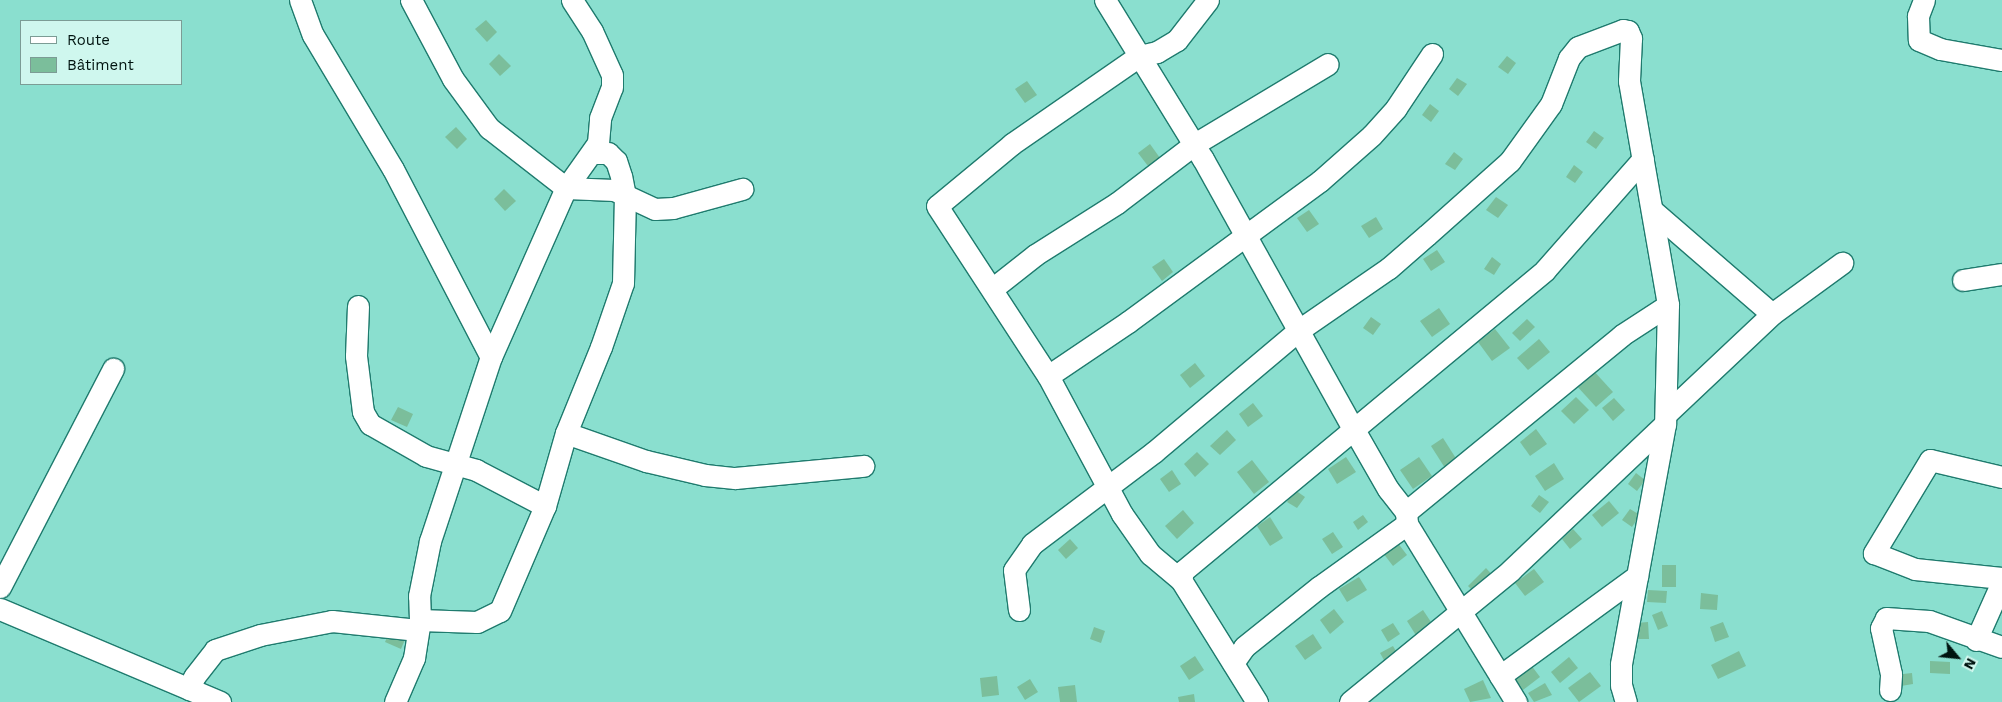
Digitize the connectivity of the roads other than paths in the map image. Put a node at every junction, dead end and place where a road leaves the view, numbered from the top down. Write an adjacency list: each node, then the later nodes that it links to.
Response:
1 (300, 0): 27 (street)
2 (411, 0): 14 (street)
3 (572, 0): 12 (street)
4 (1105, 0): 8 (street)
5 (1208, 0): 8 (street)
6 (1924, 0): 9 (street)
7 (1432, 54): 18 (street)
8 (1139, 56): 11 (street); 22 (street)
9 (2002, 60)
10 (1328, 64): 11 (street)
11 (1193, 145): 18 (street); 22 (street)
12 (594, 153): 14 (street); 16 (street)
13 (1643, 159): 17 (street); 26 (street); 31 (street)
14 (566, 188): 16 (street); 27 (street)
15 (742, 189): 16 (street)
16 (625, 196): 32 (street)
17 (1653, 211): 23 (street); 25 (street)
18 (1245, 235): 26 (street); 29 (street)
19 (1842, 263): 25 (street)
20 (2002, 274): 21 (street)
21 (1963, 280)
22 (992, 289): 29 (street)
23 (1668, 305): 30 (street); 38 (street)
24 (358, 306): 33 (street)
25 (1772, 314): 30 (street)
26 (1299, 330): 31 (street); 36 (street)
27 (491, 358): 33 (street)
28 (113, 369): 43 (street)
29 (1048, 376): 36 (street)
30 (1666, 419): 39 (street); 46 (street)
31 (1352, 428): 38 (street); 41 (street)
32 (566, 433): 34 (street); 37 (street)
33 (455, 463): 37 (street); 47 (street)
34 (863, 466)
35 (2002, 477): 40 (street)
36 (1106, 487): 41 (street); 45 (street)
37 (545, 506): 47 (street)
38 (1407, 518): 46 (street); 50 (street)
39 (1637, 576): 51 (street); 59 (street)
40 (2002, 578)
41 (1181, 580): 50 (street)
42 (2002, 582): 48 (street)
43 (0, 587)
44 (0, 609): 52 (street)
45 (1019, 610)
46 (1460, 614): 51 (street); 57 (street)
47 (419, 625): 52 (street); 55 (street)
48 (1976, 640): 49 (street); 53 (street)
49 (2002, 647)
50 (1233, 662): 56 (street)
51 (1500, 676): 58 (street)
52 (189, 690): 54 (street)
53 (1890, 690)
54 (220, 702)
55 (395, 702)
56 (1257, 702)
57 (1350, 702)
58 (1516, 702)
59 (1626, 702)

